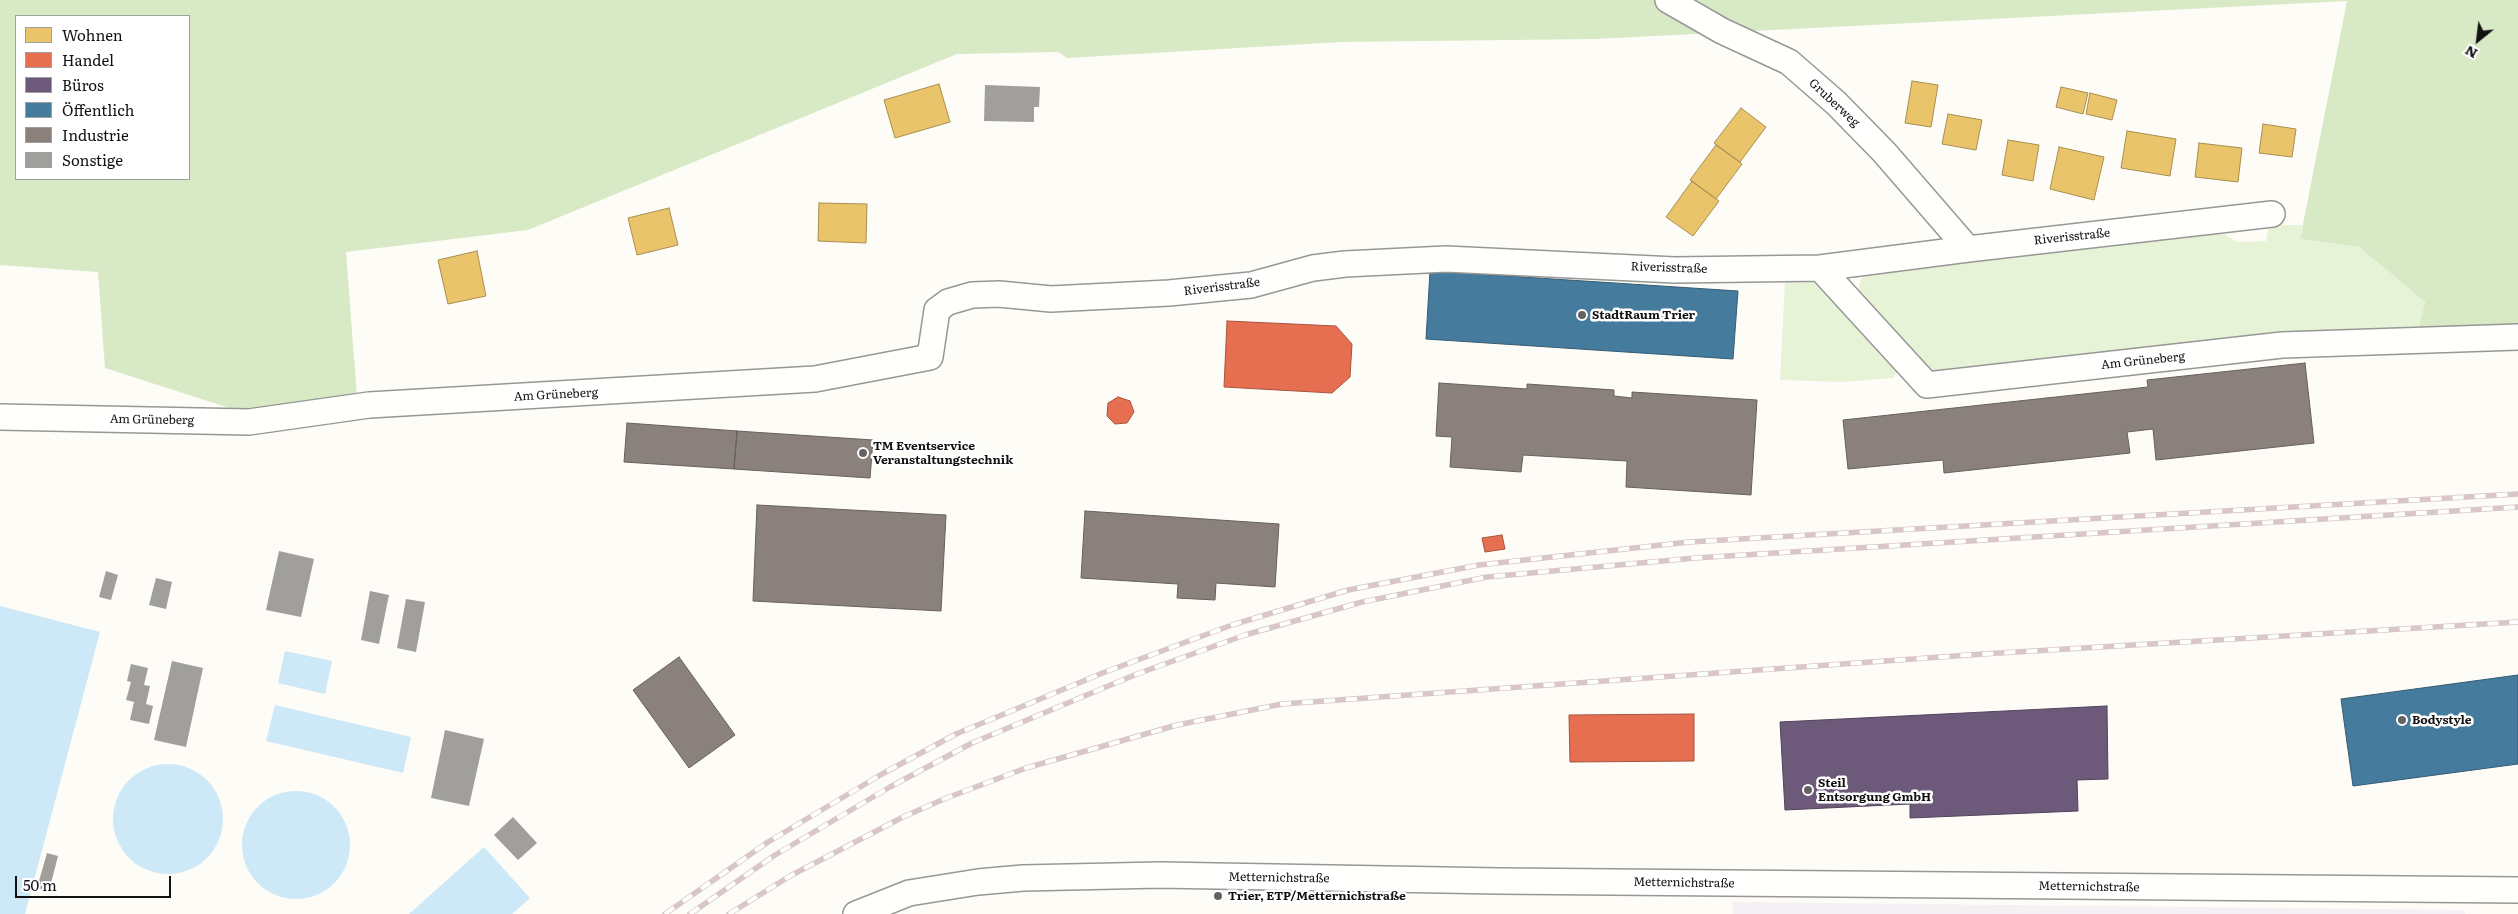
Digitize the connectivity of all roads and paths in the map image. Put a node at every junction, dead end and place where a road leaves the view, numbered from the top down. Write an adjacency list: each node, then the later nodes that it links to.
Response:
1 (1668, 0): 3 (street, Gruberweg)
2 (2272, 214): 3 (street, Riverisstraße)
3 (1968, 249): 4 (street, Riverisstraße)
4 (1820, 268): 5 (street, Riverisstraße); 6 (street, Am Grüneberg)
5 (1066, 299): 7 (street, Am Grüneberg)
6 (2518, 337)
7 (0, 416)
8 (2518, 890): 9 (street, Metternichstraße)
9 (856, 914)

